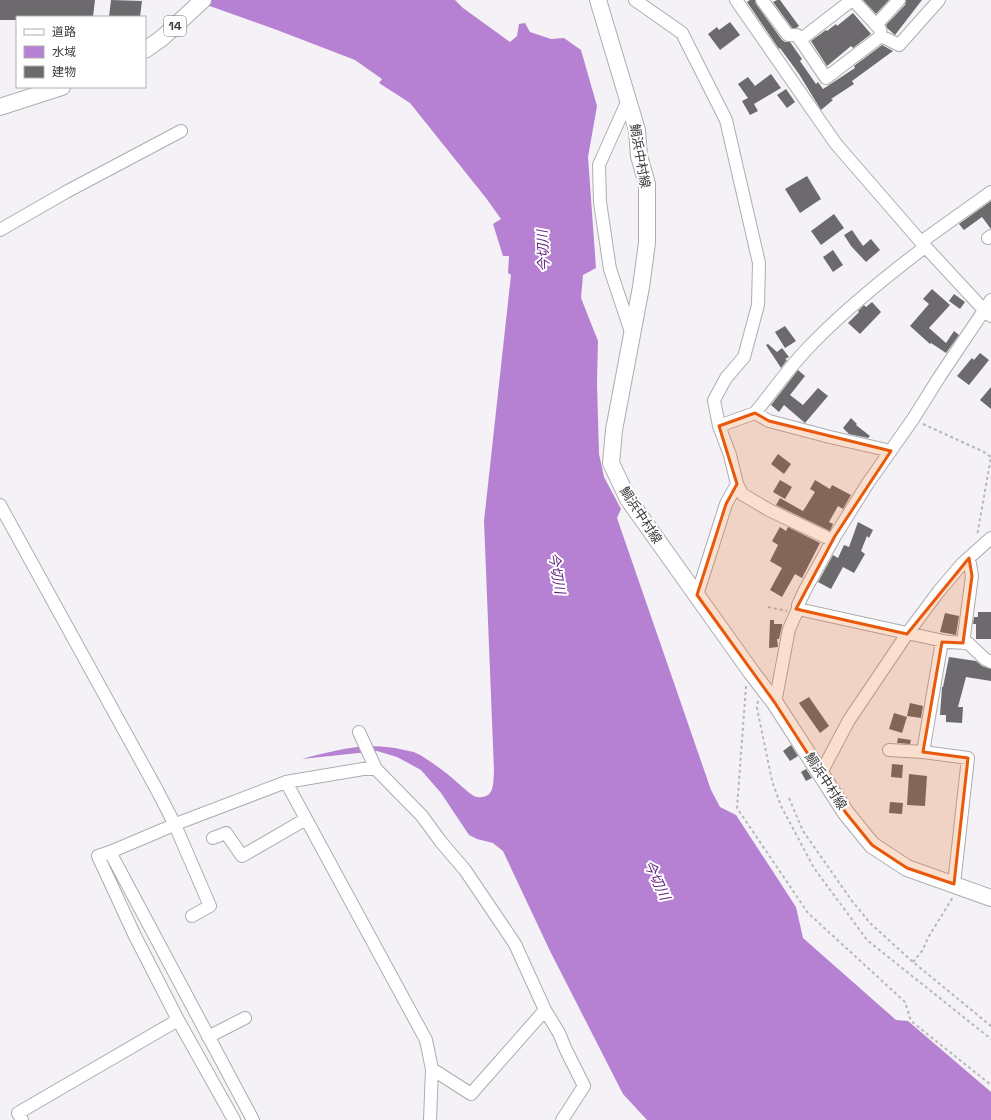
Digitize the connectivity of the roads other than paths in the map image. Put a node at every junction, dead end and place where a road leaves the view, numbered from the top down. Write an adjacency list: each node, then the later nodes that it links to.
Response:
1 (203, 0): 12 (main road, 14)
2 (598, 0): 14 (main road, 鯛浜中村線)
3 (635, 0): 24 (street)
4 (736, 0): 19 (street)
5 (762, 0): 11 (street)
6 (852, 0): 9 (street); 11 (street)
7 (899, 0): 9 (street)
8 (939, 0): 10 (street)
9 (876, 25): 10 (street)
10 (881, 36): 11 (street)
11 (800, 40)
12 (146, 49)
13 (59, 88): 15 (main road)
14 (628, 100): 22 (main road, 鯛浜中村線); 22 (street)
15 (0, 106)
16 (181, 131): 18 (street)
17 (991, 192): 19 (street)
18 (0, 230)
19 (923, 244): 21 (street); 23 (street)
20 (991, 300): 21 (street)
21 (987, 313): 25 (street)
22 (632, 335): 31 (main road, 鯛浜中村線)
23 (754, 413): 24 (street); 25 (street)
24 (720, 426): 26 (street)
25 (891, 451): 29 (street)
26 (737, 484): 29 (street); 31 (street)
27 (0, 505): 45 (street)
28 (991, 538): 30 (street)
29 (832, 540): 32 (street)
30 (972, 555): 33 (street); 35 (street)
31 (697, 595): 37 (main road, 鯛浜中村線)
32 (797, 611): 33 (street); 37 (street)
33 (907, 634): 34 (street); 42 (street)
34 (942, 641): 35 (street); 40 (street)
35 (963, 643): 36 (street)
36 (991, 662)
37 (775, 703): 42 (main road, 鯛浜中村線)
38 (359, 732): 41 (street)
39 (889, 750): 40 (street)
40 (923, 752): 48 (street)
41 (376, 770): 43 (street); 51 (street)
42 (821, 773): 48 (main road, 鯛浜中村線)
43 (286, 782): 44 (street); 45 (street)
44 (306, 819): 46 (street); 55 (street)
45 (175, 824): 47 (street); 50 (street)
46 (213, 838)
47 (110, 852): 53 (street); 54 (street)
48 (957, 885): 49 (main road, 鯛浜中村線)
49 (991, 898)
50 (192, 916)
51 (545, 1010): 55 (street); 60 (street)
52 (245, 1018): 54 (street)
53 (178, 1020): 56 (street); 57 (street)
54 (208, 1037): 58 (street)
55 (432, 1069): 59 (street)
56 (22, 1120)
57 (234, 1120)
58 (253, 1120)
59 (430, 1120)
60 (562, 1120)

